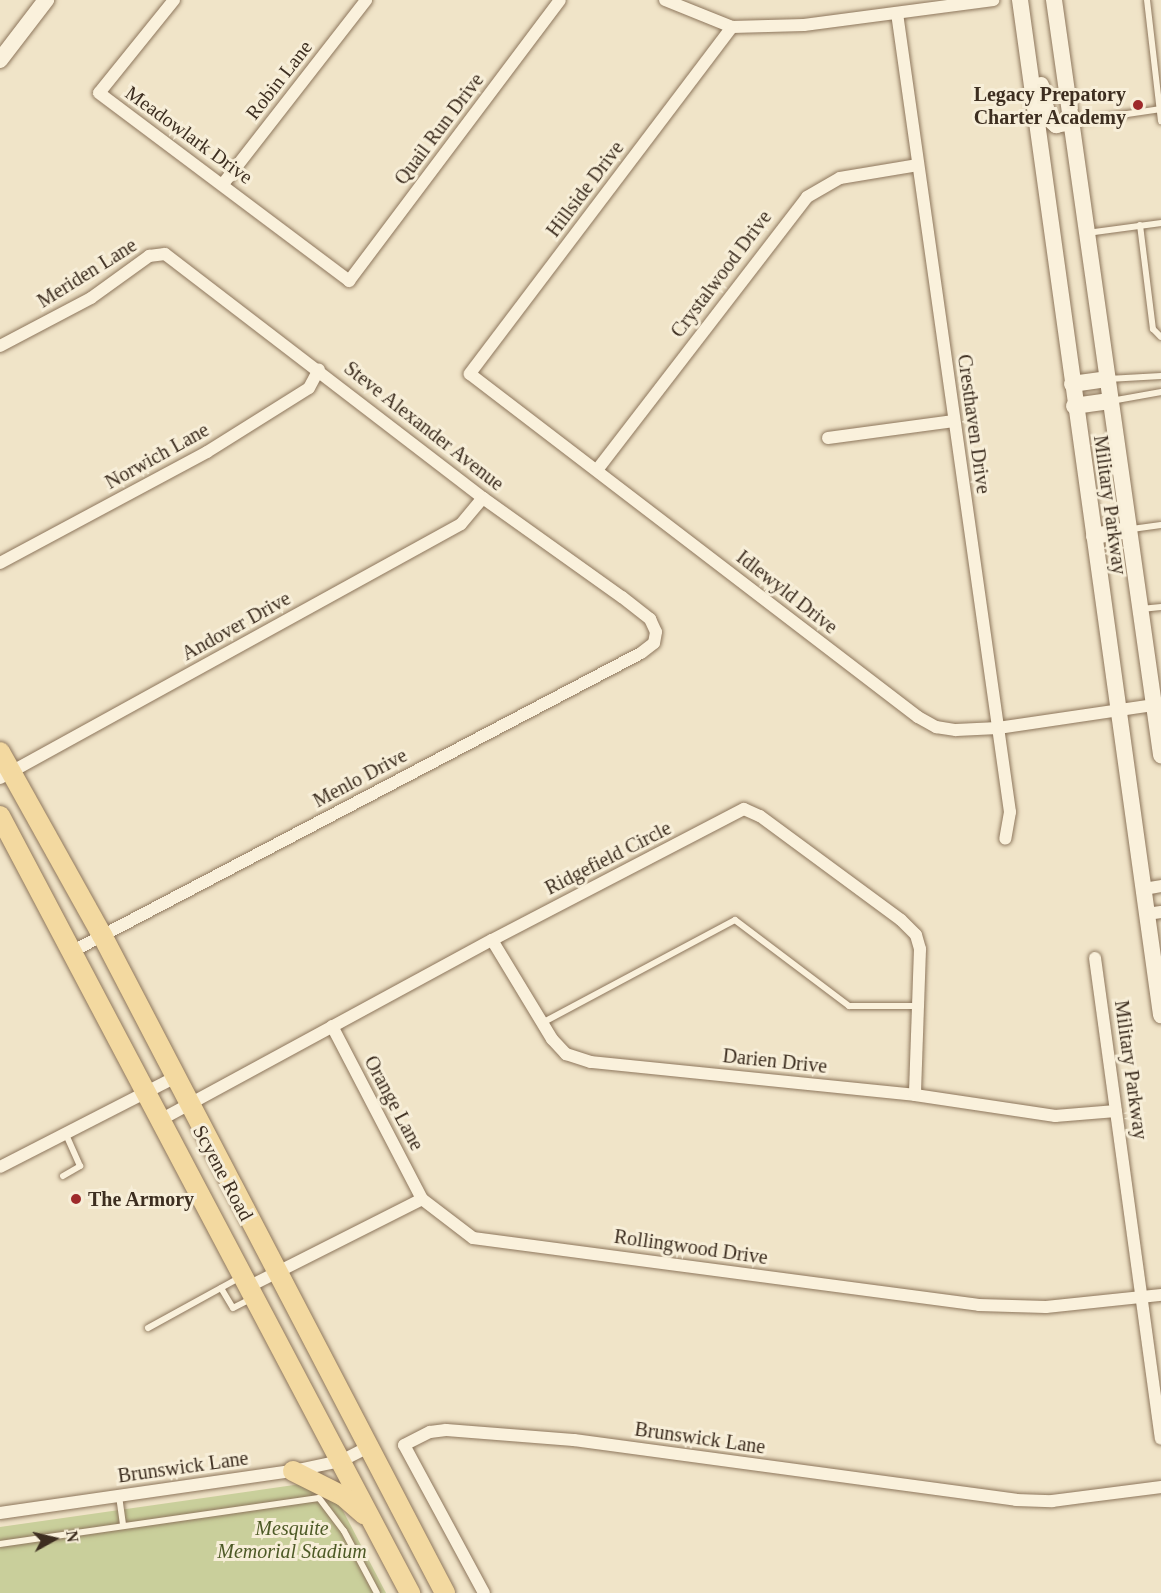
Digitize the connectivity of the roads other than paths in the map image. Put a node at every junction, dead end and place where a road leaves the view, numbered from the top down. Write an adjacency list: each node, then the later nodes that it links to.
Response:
1 (46, 0): 12 (main road)
2 (174, 0): 17 (street, Meadowlark Drive)
3 (366, 0): 17 (street, Robin Lane)
4 (560, 0): 22 (street, Quail Run Drive)
5 (665, 0): 11 (street)
6 (993, 0): 10 (street)
7 (1021, 0): 15 (main road); 29 (main road, Military Parkway)
8 (1054, 0): 15 (main road, Military Parkway)
9 (1147, 0): 13 (lane)
10 (897, 13): 11 (street); 16 (street, Cresthaven Drive)
11 (732, 27): 26 (street, Hillside Drive)
12 (0, 60)
13 (1160, 109): 14 (lane); 15 (lane)
14 (1161, 121)
15 (1071, 122): 20 (main road, Military Parkway)
16 (918, 165): 33 (street, Cresthaven Drive); 35 (street, Crystalwood Drive)
17 (223, 184): 22 (street, Meadowlark Drive)
18 (1161, 223): 19 (lane)
19 (1140, 225): 20 (lane); 23 (lane)
20 (1087, 233): 28 (main road, Military Parkway)
21 (165, 254): 24 (street, Meriden Lane); 25 (street, Steve Alexander Avenue)
22 (349, 281)
23 (1161, 337)
24 (0, 346)
25 (319, 369): 36 (street, Steve Alexander Avenue); 40 (street, Norwich Lane)
26 (470, 374): 35 (street, Idlewyld Drive)
27 (1161, 376): 28 (lane)
28 (1107, 379): 29 (main road); 31 (main road, Military Parkway)
29 (1072, 384): 32 (main road, Military Parkway)
30 (1161, 392): 31 (lane)
31 (1110, 401): 32 (main road); 38 (main road, Military Parkway)
32 (1074, 406): 39 (main road, Military Parkway)
33 (954, 421): 34 (street); 46 (street, Cresthaven Drive)
34 (828, 438)
35 (597, 470): 46 (street, Idlewyld Drive)
36 (483, 498): 43 (street, Steve Alexander Avenue); 49 (street, Andover Drive)
37 (1161, 525): 38 (lane)
38 (1128, 530): 39 (main road); 42 (main road, Military Parkway)
39 (1094, 536): 45 (main road, Military Parkway)
40 (0, 563)
41 (1161, 607): 42 (lane)
42 (1139, 609): 44 (main road, Military Parkway)
43 (656, 632): 55 (street, Menlo Drive)
44 (1157, 704): 45 (street, Idlewyld Drive); 48 (main road, Military Parkway)
45 (1119, 710): 46 (street, Idlewyld Drive); 53 (main road, Military Parkway)
46 (998, 728): 51 (street, Cresthaven Drive)
47 (0, 752): 49 (main road, Scyene Road)
48 (1161, 755)
49 (5, 775): 55 (main road, Scyene Road)
50 (0, 816): 57 (main road, Scyene Road)
51 (1005, 839)
52 (1161, 886): 53 (street)
53 (1144, 889): 54 (main road, Military Parkway)
54 (1154, 913): 60 (main road, Military Parkway)
55 (102, 935): 57 (street, Menlo Drive); 63 (main road, Scyene Road)
56 (492, 940): 59 (street, Ridgefield Circle); 61 (street, Darien Drive); 62 (street, Ridgefield Circle)
57 (73, 951): 64 (main road, Scyene Road)
58 (1095, 958): 67 (street, Military Parkway)
59 (918, 1006): 61 (lane); 65 (street, Ridgefield Circle)
60 (1161, 1015)
61 (542, 1023): 65 (street, Darien Drive)
62 (332, 1026): 66 (street, Ridgefield Circle); 72 (street, Orange Lane)
63 (174, 1078): 64 (street); 66 (main road, Scyene Road)
64 (148, 1093): 68 (main road, Scyene Road); 69 (street)
65 (915, 1095): 67 (street, Darien Drive)
66 (187, 1105): 68 (street, Ridgefield Circle); 73 (main road, Scyene Road)
67 (1116, 1111): 77 (street, Military Parkway)
68 (162, 1119): 74 (main road, Scyene Road)
69 (66, 1134): 70 (street); 71 (lane)
70 (0, 1167)
71 (63, 1176)
72 (422, 1199): 73 (street); 77 (street, Rollingwood Drive)
73 (275, 1273): 74 (street); 80 (main road, Scyene Road)
74 (248, 1287): 75 (lane); 75 (lane); 81 (main road, Scyene Road)
75 (221, 1288): 78 (lane)
76 (1161, 1295): 77 (street, Rollingwood Drive)
77 (1142, 1297): 79 (street, Military Parkway)
78 (148, 1328)
79 (1161, 1438)
80 (368, 1447): 81 (street, Brunswick Lane); 91 (main road, Scyene Road)
81 (341, 1461): 82 (street, Brunswick Lane); 86 (main road, Scyene Road)
82 (293, 1470): 84 (street, Brunswick Lane); 86 (main road)
83 (1161, 1487): 92 (street, Brunswick Lane)
84 (119, 1496): 85 (street, Brunswick Lane); 87 (lane)
85 (0, 1514)
86 (370, 1519): 90 (main road, Scyene Road)
87 (123, 1525): 88 (lane); 89 (lane)
88 (0, 1544)
89 (377, 1593)
90 (410, 1593)
91 (445, 1593)
92 (484, 1593)

